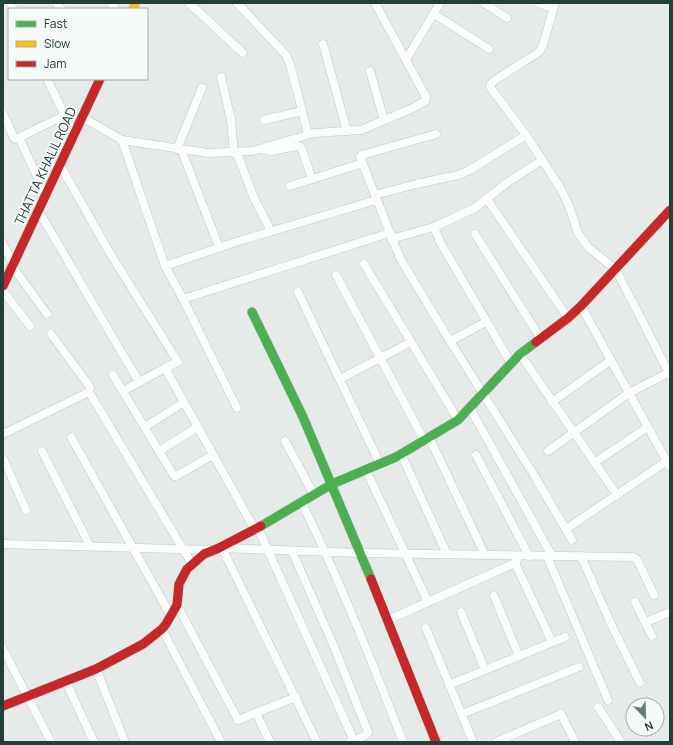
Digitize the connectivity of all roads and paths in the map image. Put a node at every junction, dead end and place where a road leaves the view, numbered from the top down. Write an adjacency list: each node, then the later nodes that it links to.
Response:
1 (189, 3): 12 (street)
2 (375, 3): 13 (street)
3 (440, 3): 8 (street)
4 (484, 3): 9 (street)
5 (538, 3): 7 (street)
6 (240, 4): 19 (street)
7 (554, 5): 29 (street)
8 (434, 14): 11 (street); 13 (street)
9 (507, 18)
10 (323, 44): 25 (street)
11 (489, 49)
12 (243, 52)
13 (407, 62): 24 (street)
14 (370, 71): 24 (street)
15 (221, 77): 34 (street)
16 (48, 80): 21 (street)
17 (100, 80): 22 (street, THATTA KHALIL ROAD)
18 (202, 88): 32 (street)
19 (302, 111): 23 (street); 27 (street)
20 (3, 114): 30 (street)
21 (65, 115): 26 (street); 30 (street)
22 (82, 117): 26 (street, THATTA KHALIL ROAD); 31 (street)
23 (264, 120)
24 (384, 120): 25 (street)
25 (347, 131): 27 (street)
26 (74, 134): 37 (street, THATTA KHALIL ROAD)
27 (308, 134): 33 (street)
28 (436, 134): 36 (street)
29 (526, 135): 35 (street); 41 (street)
30 (19, 138): 40 (street)
31 (122, 140): 32 (street); 53 (street)
32 (179, 149): 34 (street); 50 (street)
33 (261, 149): 34 (street); 38 (street)
34 (235, 153): 46 (street)
35 (542, 160): 42 (street); 54 (street)
36 (363, 163): 38 (street); 41 (street)
37 (60, 166): 40 (street, THATTA KHALIL ROAD); 74 (street)
38 (312, 179): 39 (street)
39 (290, 186)
40 (46, 195): 43 (street, THATTA KHALIL ROAD)
41 (376, 197): 46 (street); 48 (street)
42 (487, 199): 45 (street); 63 (street)
43 (38, 210): 52 (street, THATTA KHALIL ROAD); 78 (street)
44 (670, 210): 54 (street)
45 (434, 227): 48 (street); 64 (street)
46 (272, 231): 50 (street)
47 (475, 234): 67 (street)
48 (390, 236): 59 (street); 68 (street)
49 (3, 244): 52 (street)
50 (219, 247): 53 (street)
51 (364, 264): 69 (street)
52 (12, 265): 56 (street, THATTA KHALIL ROAD); 62 (street)
53 (164, 266): 59 (street)
54 (616, 270): 60 (street); 75 (street)
55 (336, 275): 71 (street)
56 (3, 286)
57 (3, 291): 65 (street)
58 (298, 292): 77 (street)
59 (183, 299): 85 (street)
60 (581, 306): 63 (street); 72 (street)
61 (252, 312): 107 (street)
62 (47, 314)
63 (568, 318): 67 (street)
64 (486, 322): 68 (street); 73 (street)
65 (30, 326)
66 (51, 334): 80 (street)
67 (541, 338): 70 (street)
68 (450, 341): 82 (street)
69 (411, 342): 71 (street); 87 (street)
70 (520, 354): 73 (street); 84 (street)
71 (380, 358): 77 (street); 94 (street)
72 (610, 360): 81 (street); 84 (street)
73 (511, 363): 82 (street)
74 (165, 368): 78 (street); 83 (street)
75 (670, 373): 81 (street)
76 (113, 374): 79 (street)
77 (340, 379): 104 (street)
78 (139, 382): 79 (street)
79 (123, 391): 88 (street)
80 (89, 392): 92 (street); 118 (street)
81 (629, 394): 90 (street); 91 (street)
82 (483, 395): 86 (street); 113 (street)
83 (184, 402): 88 (street); 89 (street)
84 (552, 402): 91 (street)
85 (237, 408)
86 (470, 408): 87 (street); 128 (street)
87 (458, 420): 94 (street)
88 (145, 427): 98 (street)
89 (198, 427): 98 (street); 100 (street)
90 (648, 427): 103 (street); 105 (street)
91 (573, 432): 96 (street); 103 (street)
92 (3, 434)
93 (71, 436): 117 (street)
94 (426, 438): 99 (street); 126 (street)
95 (285, 442): 108 (street)
96 (548, 450)
97 (42, 451): 116 (street)
98 (160, 451): 100 (street)
99 (401, 454): 104 (street); 125 (street)
100 (213, 455): 112 (street)
101 (476, 455): 127 (street)
102 (3, 458): 111 (street)
103 (594, 463): 109 (street)
104 (380, 464): 106 (street)
105 (668, 464): 109 (street)
106 (366, 470): 107 (street); 124 (street)
107 (332, 484): 108 (street); 123 (street)
108 (314, 495): 110 (street)
109 (617, 495): 113 (street)
110 (302, 503): 112 (street); 122 (street)
111 (26, 510)
112 (256, 529): 119 (street); 120 (street)
113 (566, 529): 114 (street)
114 (572, 540)
115 (3, 544): 116 (street)
116 (90, 546): 117 (street)
117 (133, 548): 118 (street); 139 (street)
118 (182, 549): 119 (street); 131 (street)
119 (218, 549): 120 (street); 131 (street); 156 (street)
120 (268, 550): 121 (street); 163 (street)
121 (292, 551): 122 (street); 162 (street)
122 (326, 552): 123 (street); 170 (street)
123 (361, 553): 124 (street); 140 (street)
124 (406, 554): 125 (street); 134 (street)
125 (447, 554): 126 (street)
126 (485, 555): 130 (street)
127 (529, 556): 128 (street); 130 (street)
128 (550, 556): 129 (street); 157 (street)
129 (581, 556): 132 (street); 153 (street)
130 (517, 559): 134 (street); 146 (street)
131 (192, 564): 136 (street)
132 (654, 595)
133 (494, 596): 148 (street)
134 (428, 602): 140 (street)
135 (635, 602): 141 (street)
136 (177, 605): 139 (street); 160 (street)
137 (461, 612): 151 (street)
138 (670, 612): 141 (street)
139 (171, 616): 143 (street)
140 (388, 620): 171 (street)
141 (646, 622): 145 (street)
142 (426, 628): 154 (street)
143 (162, 629): 150 (street); 167 (street)
144 (565, 636): 146 (street)
145 (652, 636)
146 (552, 642): 148 (street)
147 (3, 649): 155 (street)
148 (519, 656): 151 (street)
149 (579, 667): 161 (street)
150 (96, 669): 152 (street); 166 (street)
151 (485, 670): 154 (street)
152 (66, 682): 155 (street); 165 (street)
153 (640, 683)
154 (449, 685): 161 (street)
155 (28, 696): 158 (street); 164 (street)
156 (296, 697): 160 (street); 169 (street)
157 (608, 700)
158 (3, 706)
159 (598, 707): 175 (street)
160 (256, 714): 168 (street)
161 (462, 714): 172 (street)
162 (365, 739): 163 (street)
163 (352, 741)
164 (51, 742)
165 (94, 742)
166 (125, 742)
167 (222, 742)
168 (270, 742)
169 (317, 742)
170 (403, 742)
171 (436, 742)
172 (473, 742)
173 (496, 742): 174 (street)
174 (575, 742)
175 (621, 742)

